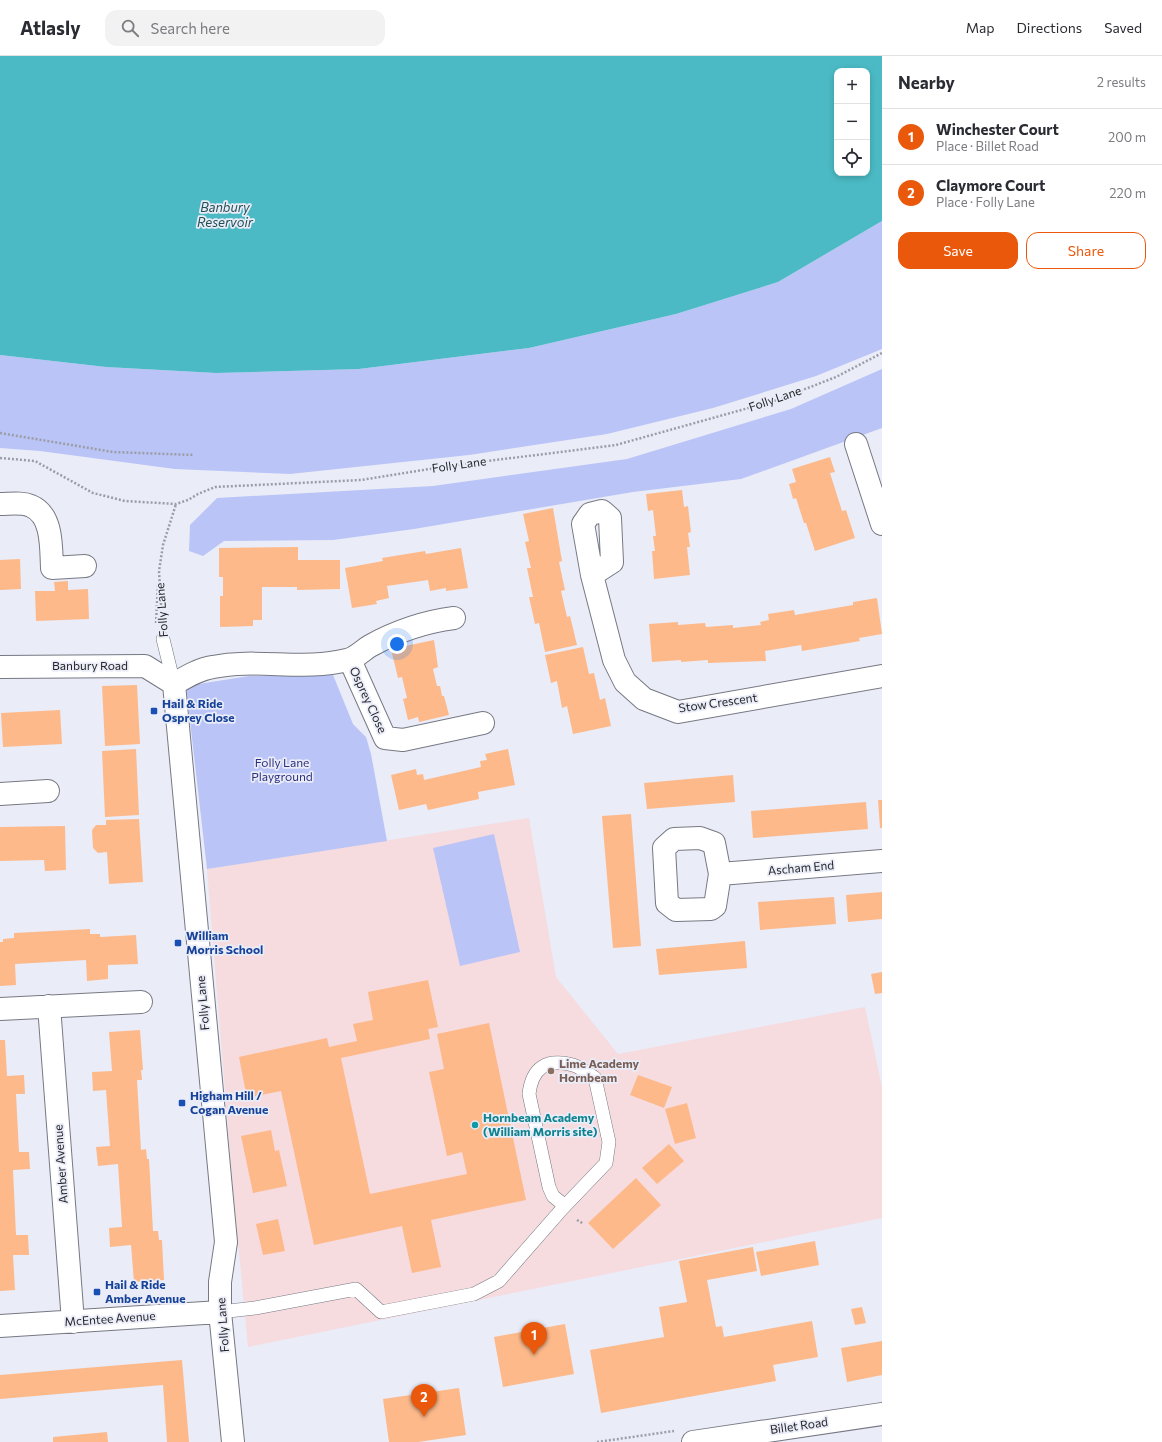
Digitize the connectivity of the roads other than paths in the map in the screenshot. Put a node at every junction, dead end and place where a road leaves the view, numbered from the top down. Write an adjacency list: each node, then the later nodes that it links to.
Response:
1 (856, 444): 3 (street)
2 (0, 504): 4 (street)
3 (882, 524)
4 (85, 566)
5 (592, 575): 10 (street, Stow Crescent)
6 (454, 618): 8 (street, Osprey Close)
7 (163, 639): 11 (lane, Folly Lane)
8 (350, 660): 11 (street, Osprey Close); 12 (street, Osprey Close)
9 (0, 667): 11 (street, Banbury Road)
10 (882, 676)
11 (174, 684): 21 (street, Folly Lane)
12 (483, 723)
13 (48, 791): 14 (street)
14 (0, 794)
15 (882, 861): 16 (street, Ascham End)
16 (720, 874)
17 (141, 1002): 18 (street)
18 (48, 1006): 19 (street); 22 (street, Amber Avenue)
19 (0, 1009)
20 (565, 1206): 20 (lane); 21 (lane)
21 (220, 1312): 22 (street, McEntee Avenue); 25 (street, Folly Lane)
22 (73, 1322): 23 (street, McEntee Avenue)
23 (0, 1326)
24 (882, 1414): 26 (street, Billet Road)
25 (233, 1442)
26 (693, 1442)

